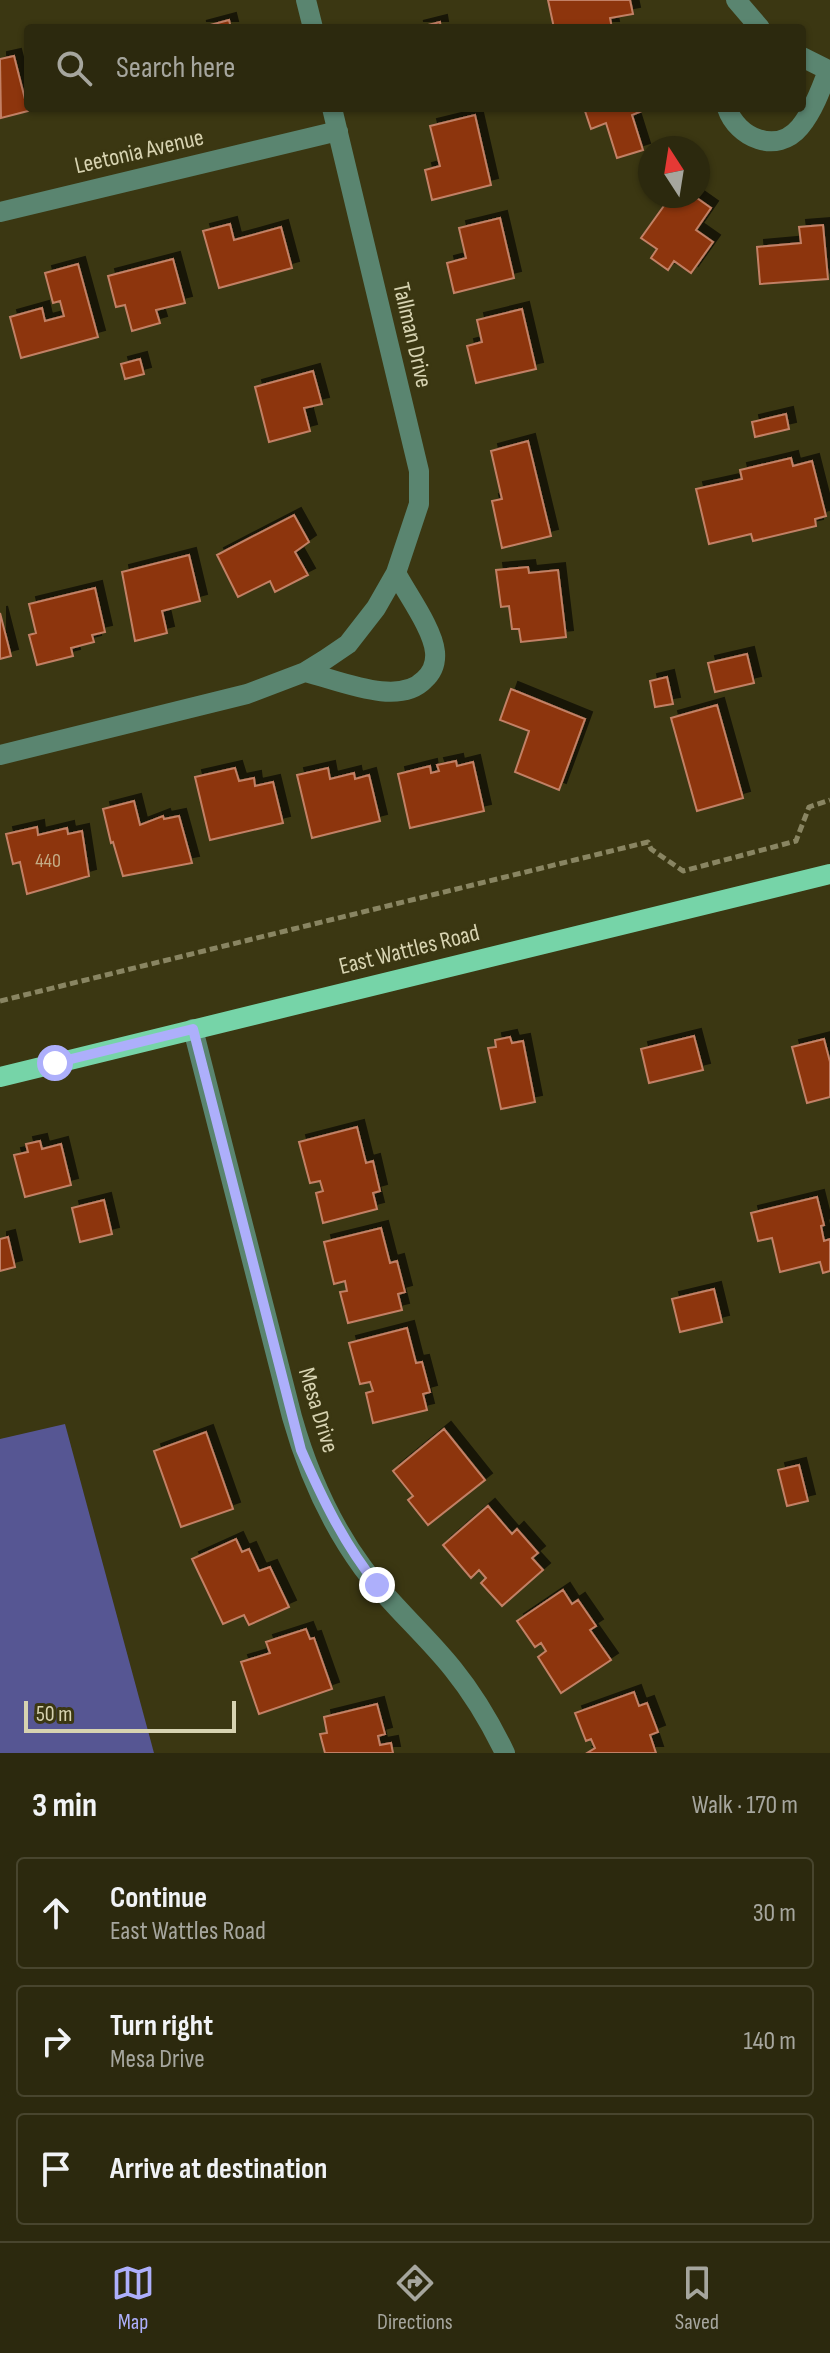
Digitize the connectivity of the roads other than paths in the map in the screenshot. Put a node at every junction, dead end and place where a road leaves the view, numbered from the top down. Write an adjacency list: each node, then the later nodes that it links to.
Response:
1 (306, 0): 3 (street)
2 (736, 0): 4 (street)
3 (312, 24)
4 (757, 24)
5 (806, 59): 6 (street)
6 (829, 71): 8 (street)
7 (333, 112): 9 (street, Tallman Drive)
8 (728, 112)
9 (338, 131): 10 (street, Leetonia Avenue); 11 (street, Tallman Drive)
10 (0, 212)
11 (396, 573): 12 (street, Tallman Drive); 12 (street)
12 (305, 672): 13 (street, Tallman Drive)
13 (0, 755)
14 (830, 874): 15 (main road, East Wattles Road)
15 (193, 1029): 16 (main road, East Wattles Road); 17 (street, Mesa Drive)
16 (0, 1077)
17 (505, 1753)

